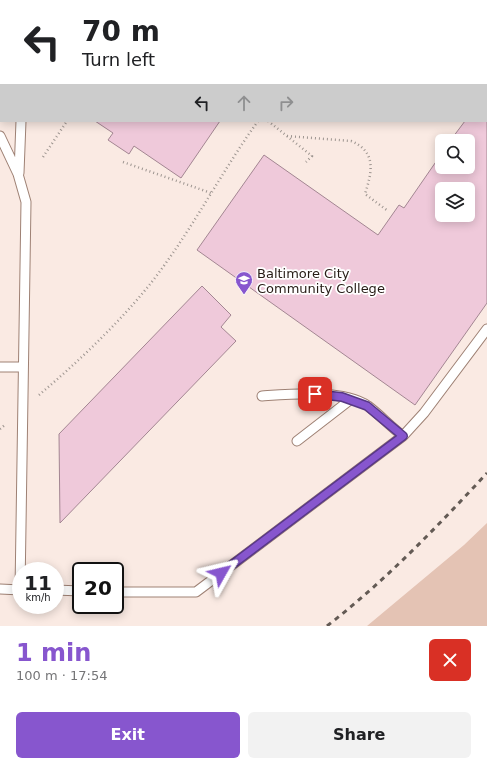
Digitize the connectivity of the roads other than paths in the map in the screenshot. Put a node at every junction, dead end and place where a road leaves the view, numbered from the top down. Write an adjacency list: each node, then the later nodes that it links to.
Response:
1 (21, 122): 3 (lane)
2 (0, 136): 3 (lane)
3 (18, 174): 6 (lane)
4 (487, 329): 9 (lane)
5 (0, 367): 6 (lane)
6 (22, 367): 11 (lane)
7 (262, 396): 8 (lane)
8 (350, 400): 9 (lane); 10 (lane)
9 (403, 436): 14 (lane)
10 (297, 441)
11 (20, 562)
12 (0, 589): 13 (lane)
13 (12, 590)
14 (124, 592)

